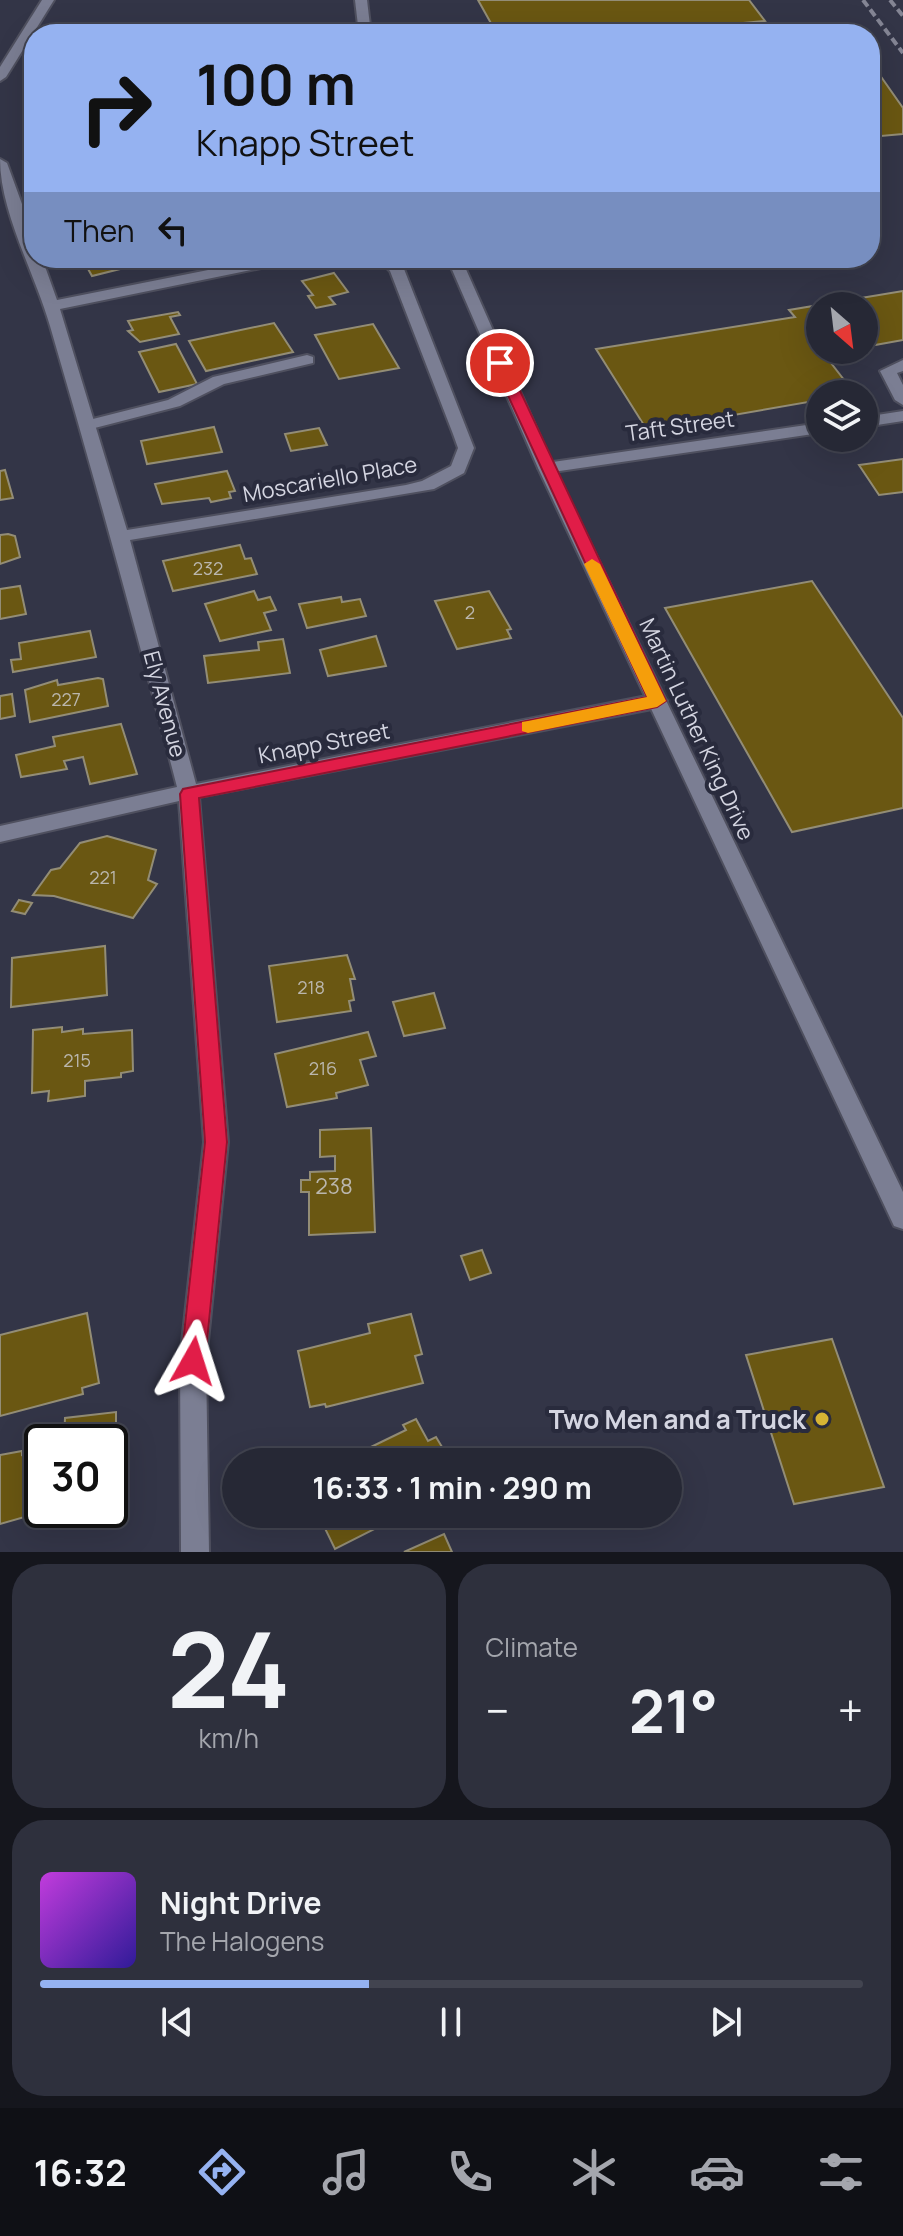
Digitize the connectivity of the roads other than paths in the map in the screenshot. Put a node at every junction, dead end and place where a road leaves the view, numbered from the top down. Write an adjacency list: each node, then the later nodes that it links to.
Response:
1 (48, 0): 3 (street)
2 (361, 0): 4 (street)
3 (30, 24)
4 (364, 24)
5 (24, 32): 6 (street)
6 (4, 59): 7 (street)
7 (0, 77)
8 (0, 163): 9 (street, Ely Avenue)
9 (24, 229)
10 (38, 268): 14 (street, Ely Avenue)
11 (240, 268): 14 (street)
12 (396, 268): 23 (street, Moscariello Place)
13 (458, 268): 22 (street, Martin Luther King Drive)
14 (52, 306): 20 (street, Ely Avenue)
15 (307, 360): 20 (street)
16 (903, 365): 17 (street)
17 (903, 400)
18 (903, 416): 19 (street)
19 (878, 420)
20 (87, 425): 23 (street, Ely Avenue)
21 (806, 430): 22 (street, Taft Street)
22 (546, 468): 24 (street, Martin Luther King Drive)
23 (120, 536): 25 (street, Ely Avenue)
24 (657, 701): 25 (street, Knapp Street); 27 (street, Martin Luther King Drive)
25 (189, 794): 26 (street, Knapp Street); 28 (street, Ely Avenue)
26 (0, 834)
27 (903, 1218)
28 (195, 1552)

